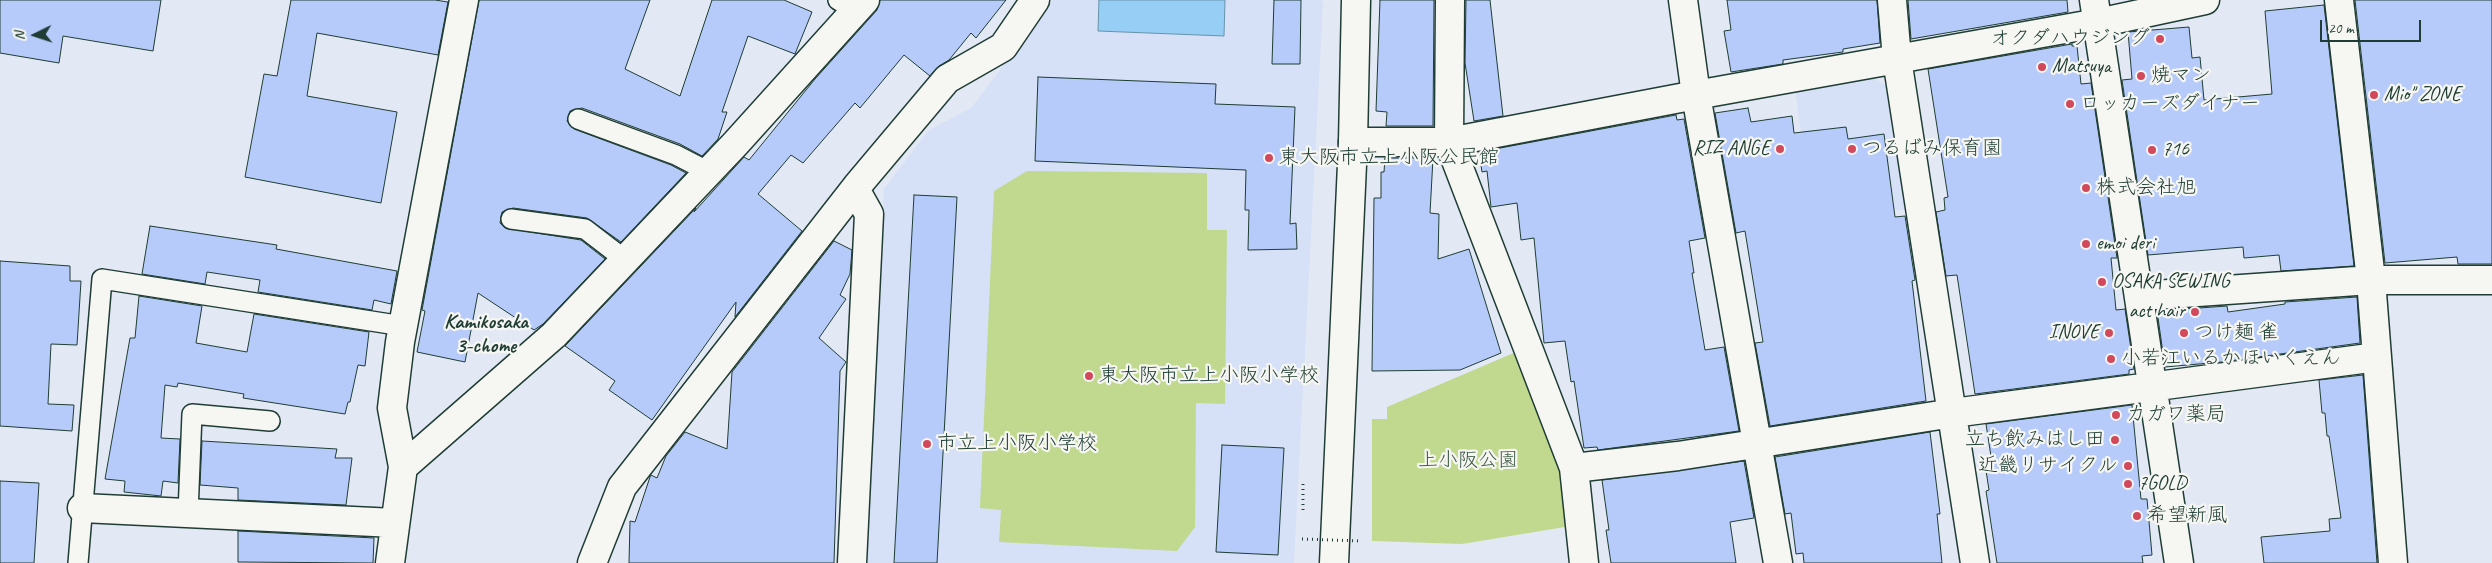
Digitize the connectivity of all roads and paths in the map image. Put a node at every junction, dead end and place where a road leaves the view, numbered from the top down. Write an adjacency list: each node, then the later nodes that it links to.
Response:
1 (464, 0): 23 (street)
2 (1035, 0): 17 (street)
3 (1356, 0): 14 (street)
4 (1450, 0): 15 (street)
5 (1684, 0): 12 (street)
6 (1892, 0): 11 (street)
7 (2205, 0): 10 (street)
8 (2339, 0): 20 (street)
9 (853, 4): 16 (street)
10 (2096, 12): 11 (street); 22 (street)
11 (1897, 59): 12 (street); 26 (street)
12 (1696, 95): 15 (street); 28 (street)
13 (578, 119): 16 (lane)
14 (1353, 142): 15 (street); 40 (street)
15 (1449, 142): 30 (street)
16 (709, 172): 19 (street)
17 (855, 189): 38 (street); 39 (street)
18 (511, 219): 19 (lane)
19 (624, 259): 29 (street)
20 (2371, 280): 21 (street); 22 (street); 24 (street)
21 (2492, 280)
22 (2140, 296): 25 (street)
23 (403, 326): 29 (street); 31 (lane)
24 (2376, 357): 25 (street); 45 (street)
25 (2152, 387): 26 (street); 44 (street)
26 (1953, 413): 28 (street); 43 (street)
27 (270, 421): 32 (lane)
28 (1757, 442): 30 (street); 42 (street)
29 (403, 466): 33 (street)
30 (1574, 468): 41 (street)
31 (82, 508): 32 (street); 36 (lane)
32 (188, 513): 33 (street)
33 (395, 523): 37 (street)
34 (1302, 539): 35 (path, bridge)
35 (1361, 541)
36 (78, 563)
37 (390, 563)
38 (592, 563)
39 (852, 563)
40 (1334, 563)
41 (1584, 563)
42 (1778, 563)
43 (1975, 563)
44 (2179, 563)
45 (2392, 563)

